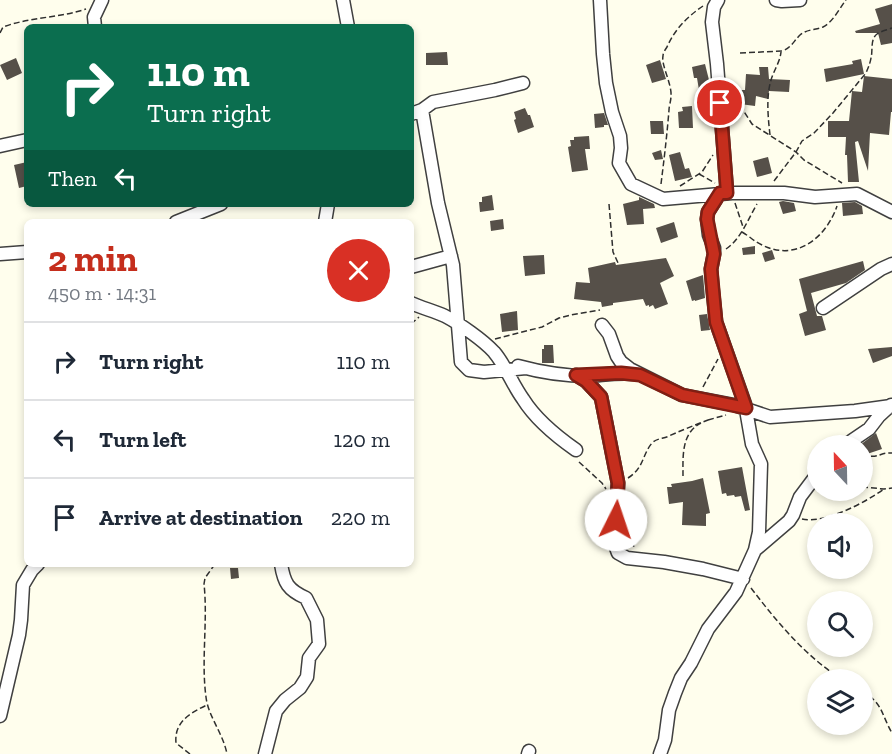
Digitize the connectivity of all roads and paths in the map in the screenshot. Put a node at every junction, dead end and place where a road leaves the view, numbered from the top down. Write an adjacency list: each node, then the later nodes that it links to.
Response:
1 (343, 0): 9 (street)
2 (600, 0): 27 (street)
3 (776, 0): 4 (street)
4 (800, 0)
5 (846, 0): 12 (path)
6 (102, 1): 8 (street); 11 (path)
7 (712, 2): 19 (street); 27 (path)
8 (95, 24)
9 (347, 24)
10 (892, 28): 21 (path)
11 (0, 33)
12 (782, 51): 13 (path); 17 (path)
13 (740, 53)
14 (523, 83): 16 (street)
15 (730, 90): 17 (path)
16 (416, 112): 37 (street)
17 (770, 135): 21 (path)
18 (24, 141): 20 (street)
19 (723, 142): 22 (path); 23 (street)
20 (0, 146)
21 (796, 152): 24 (path); 25 (path)
22 (699, 174): 23 (path); 27 (path)
23 (724, 191): 24 (street); 27 (street); 32 (path); 36 (street)
24 (763, 193): 26 (street); 32 (path)
25 (857, 194): 26 (street); 30 (street)
26 (841, 196): 33 (path)
27 (665, 198)
28 (609, 204): 40 (path)
29 (214, 207): 31 (street)
30 (892, 212)
31 (184, 219)
32 (744, 228): 33 (path)
33 (741, 231): 36 (path)
34 (24, 252): 35 (street)
35 (0, 254)
36 (714, 254): 46 (street)
37 (451, 256): 39 (street); 45 (street)
38 (892, 264): 42 (street)
39 (414, 266)
40 (619, 266)
41 (414, 304): 45 (street)
42 (823, 308)
43 (600, 310): 47 (path)
44 (602, 325): 50 (street)
45 (459, 326): 47 (street); 48 (street)
46 (723, 341): 51 (path); 53 (street)
47 (483, 343): 48 (street)
48 (503, 365): 49 (street); 57 (street)
49 (576, 375): 50 (street); 61 (street)
50 (640, 375): 51 (street)
51 (699, 399): 53 (street)
52 (891, 405): 53 (street); 56 (street)
53 (746, 408): 67 (street)
54 (726, 415): 55 (path)
55 (708, 420): 60 (path); 61 (path)
56 (860, 435)
57 (576, 450)
58 (892, 453): 59 (path)
59 (873, 457)
60 (683, 476)
61 (618, 483): 71 (street)
62 (807, 488): 66 (street)
63 (873, 488): 65 (path)
64 (892, 488): 65 (path)
65 (884, 489): 66 (path)
66 (793, 515): 67 (street)
67 (755, 550): 71 (street)
68 (35, 567): 75 (street)
69 (213, 567): 74 (path)
70 (282, 567): 79 (street)
71 (743, 579): 72 (path); 80 (street)
72 (827, 669)
73 (873, 697): 76 (path)
74 (208, 705): 77 (path); 78 (path)
75 (0, 716)
76 (892, 733)
77 (190, 754)
78 (226, 754)
79 (265, 754)
80 (660, 754)

